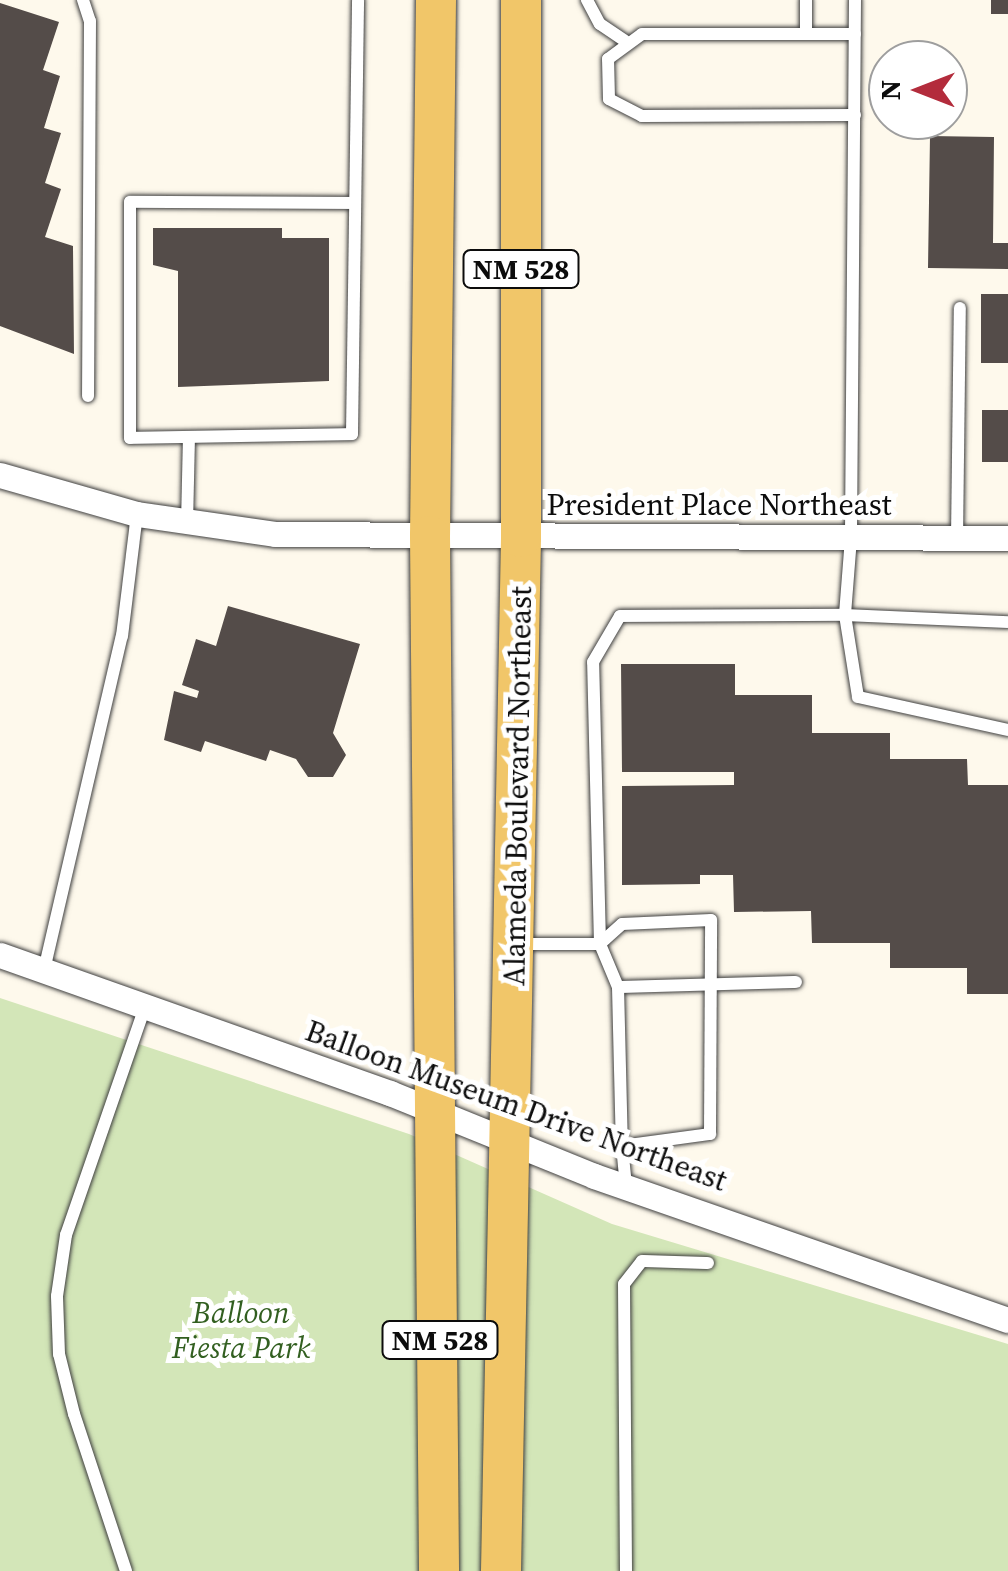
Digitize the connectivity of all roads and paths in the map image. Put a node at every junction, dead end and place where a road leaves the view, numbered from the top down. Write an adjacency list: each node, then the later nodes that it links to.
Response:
1 (83, 0): 14 (lane)
2 (358, 0): 12 (lane)
3 (436, 0): 19 (main road, NM 528)
4 (522, 0): 20 (main road, Alameda Boulevard Northeast / NM 528)
5 (588, 0): 10 (lane)
6 (806, 0): 8 (lane)
7 (856, 0): 9 (lane)
8 (806, 34): 9 (lane); 10 (lane)
9 (855, 34): 11 (lane)
10 (625, 41): 11 (lane)
11 (855, 114): 21 (lane)
12 (353, 203): 15 (lane); 15 (lane)
13 (960, 308): 22 (lane)
14 (88, 396)
15 (189, 437): 18 (lane)
16 (0, 475): 17 (street, President Place Northeast)
17 (136, 514): 18 (street, President Place Northeast); 30 (lane)
18 (187, 524): 19 (street, President Place Northeast)
19 (430, 536): 20 (street, President Place Northeast); 35 (main road, NM 528)
20 (522, 537): 21 (street, President Place Northeast); 27 (main road, Alameda Boulevard Northeast / NM 528)
21 (852, 538): 22 (street, President Place Northeast); 24 (lane)
22 (957, 538): 23 (street, President Place Northeast)
23 (1008, 538)
24 (845, 615): 25 (lane); 26 (lane); 28 (lane)
25 (1008, 622)
26 (1008, 730)
27 (516, 944): 28 (lane); 36 (main road, Alameda Boulevard Northeast / NM 528)
28 (600, 944): 32 (lane); 33 (lane)
29 (0, 956): 30 (street, Balloon Museum Drive Northeast)
30 (44, 970): 34 (street, Balloon Museum Drive Northeast)
31 (796, 982): 32 (lane)
32 (711, 984): 33 (lane); 37 (lane)
33 (618, 987): 37 (lane)
34 (146, 1004): 35 (street, Balloon Museum Drive Northeast); 41 (lane)
35 (433, 1110): 36 (street, Balloon Museum Drive Northeast); 42 (main road, NM 528)
36 (512, 1142): 38 (street, Balloon Museum Drive Northeast); 43 (main road, Alameda Boulevard Northeast / NM 528)
37 (622, 1146): 38 (lane)
38 (626, 1186): 40 (street, Balloon Museum Drive Northeast)
39 (708, 1263): 44 (lane)
40 (1008, 1320)
41 (126, 1571)
42 (439, 1571)
43 (502, 1571)
44 (626, 1571)

